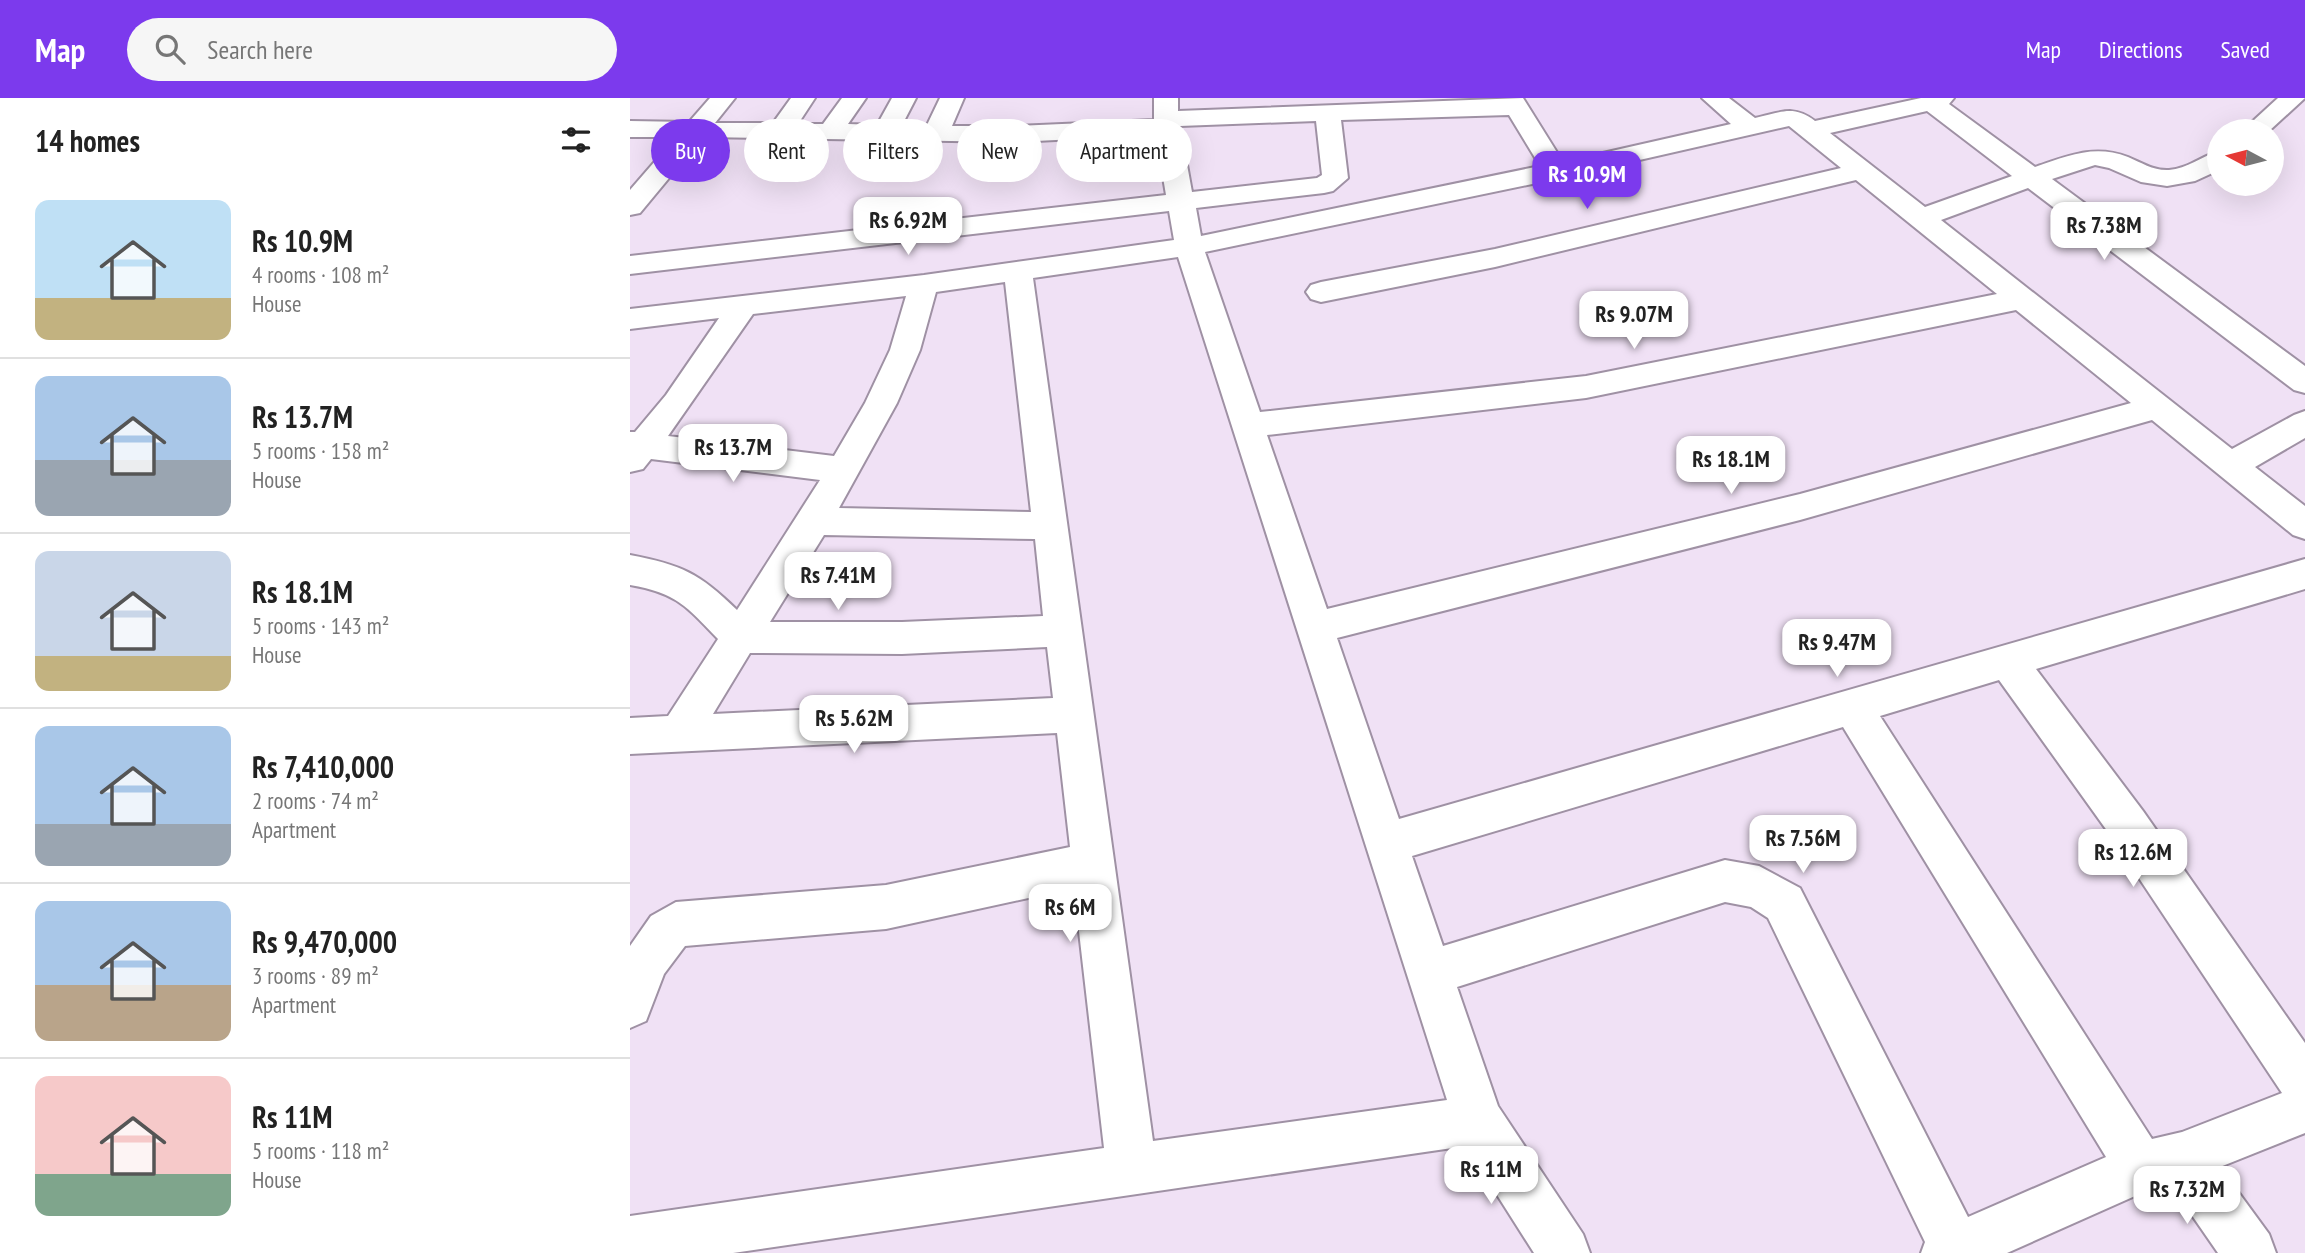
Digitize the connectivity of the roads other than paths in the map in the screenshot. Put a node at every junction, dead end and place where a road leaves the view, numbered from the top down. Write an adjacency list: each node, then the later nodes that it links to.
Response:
1 (723, 98): 12 (street)
2 (803, 98): 13 (street)
3 (854, 98): 21 (street)
4 (904, 98): 14 (street)
5 (952, 98): 15 (street)
6 (1714, 98): 17 (street)
7 (2293, 98): 16 (street)
8 (1937, 101): 20 (street); 27 (street)
9 (1513, 102): 10 (street); 25 (street)
10 (1328, 113): 11 (street); 29 (street)
11 (1166, 115): 23 (street); 29 (street)
12 (705, 119)
13 (788, 119)
14 (893, 119)
15 (942, 119)
16 (2268, 119)
17 (1750, 127): 20 (street); 25 (street)
18 (630, 129): 19 (street)
19 (651, 129)
20 (1810, 130): 26 (street)
21 (830, 132): 22 (street)
22 (843, 132)
23 (943, 133)
24 (2207, 164): 27 (street)
25 (1556, 171): 32 (street)
26 (1862, 171): 31 (street); 36 (street)
27 (2030, 176): 31 (street); 40 (street)
28 (651, 182): 30 (street)
29 (1181, 199): 32 (street); 33 (street)
30 (630, 207)
31 (1921, 218): 37 (street)
32 (1189, 247): 34 (street); 43 (street)
33 (630, 265)
34 (1018, 270): 35 (street); 49 (street)
35 (925, 284): 38 (street); 46 (street)
36 (1321, 292)
37 (2023, 299): 41 (street); 43 (street)
38 (743, 306): 39 (street); 44 (street)
39 (630, 318)
40 (2305, 382)
41 (2159, 407): 45 (street); 52 (street)
42 (2305, 424): 45 (street)
43 (1248, 425): 52 (street)
44 (635, 451): 46 (street)
45 (2231, 465): 48 (street)
46 (843, 470): 47 (street)
47 (814, 521): 49 (street); 54 (street)
48 (2305, 525)
49 (1050, 526): 53 (street)
50 (630, 570): 54 (street)
51 (2305, 574): 55 (street)
52 (1315, 628): 60 (street)
53 (1064, 630): 54 (street); 57 (street)
54 (741, 637): 58 (street)
55 (2007, 661): 56 (street); 64 (street)
56 (1852, 706): 60 (street); 67 (street)
57 (1074, 715): 58 (street); 61 (street)
58 (679, 733): 59 (street)
59 (630, 736)
60 (1387, 843): 62 (street)
61 (1093, 863): 63 (street); 68 (street)
62 (1430, 974): 66 (street); 70 (street)
63 (630, 1005)
64 (2305, 1085)
65 (2305, 1108): 67 (street)
66 (1478, 1120): 68 (street); 71 (street)
67 (2162, 1162): 70 (street); 72 (street)
68 (1132, 1169): 69 (street)
69 (630, 1242)
70 (1952, 1252)
71 (1564, 1253)
72 (2250, 1253)

